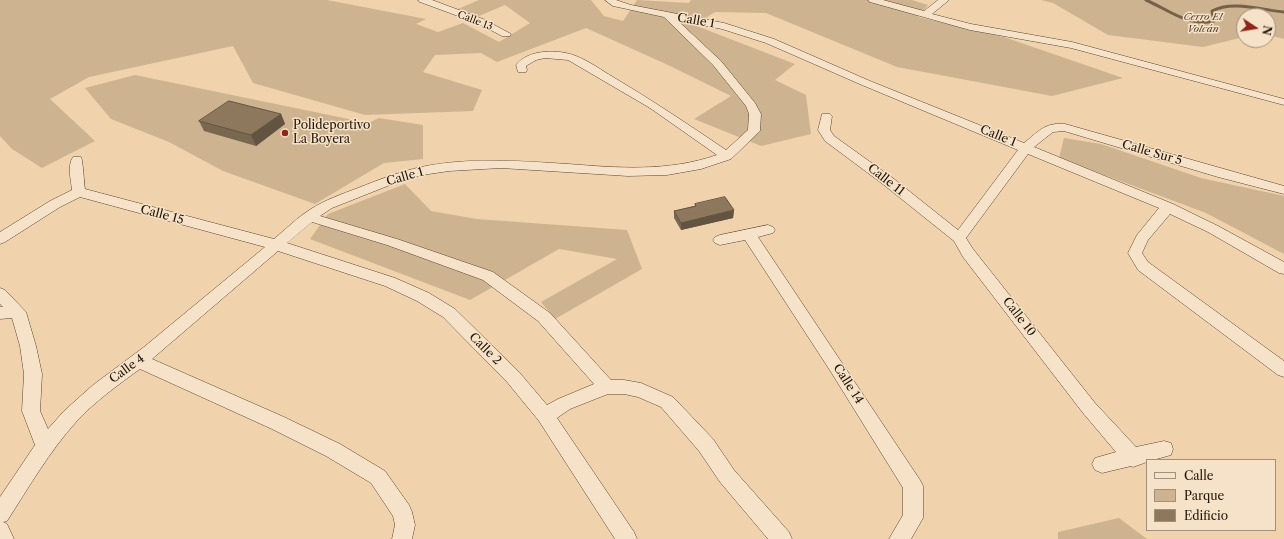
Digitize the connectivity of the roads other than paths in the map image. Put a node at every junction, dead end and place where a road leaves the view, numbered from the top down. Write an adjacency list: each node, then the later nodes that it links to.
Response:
1 (423, 0): 8 (street, Calle 13)
2 (610, 0): 7 (street)
3 (873, 0): 6 (street)
4 (925, 0): 5 (street)
5 (941, 2): 6 (street)
6 (926, 14): 10 (street)
7 (668, 16): 12 (street, Calle 1); 13 (street, Calle 1)
8 (506, 34)
9 (522, 70): 13 (street)
10 (1284, 102)
11 (826, 116): 21 (street, Calle 11)
12 (1026, 148): 15 (street, Calle Sur 5); 17 (street, Calle 1); 21 (street)
13 (727, 156): 18 (street, Calle 1)
14 (77, 160): 16 (street)
15 (1284, 190)
16 (79, 192): 22 (street); 24 (street, Calle 15)
17 (1168, 207): 25 (street, Calle 1); 30 (street)
18 (309, 217): 24 (street, Calle 1); 31 (street)
19 (768, 230): 20 (street)
20 (749, 234): 23 (street); 43 (street, Calle 14)
21 (959, 238): 35 (street, Calle 10)
22 (0, 239)
23 (720, 240)
24 (276, 245): 29 (street, Calle 4); 32 (street, Calle 2)
25 (1284, 269)
26 (0, 294): 27 (street)
27 (18, 312): 28 (street); 33 (street)
28 (0, 313)
29 (139, 361): 33 (street, Calle 4); 40 (street)
30 (1284, 370)
31 (607, 387): 32 (street); 42 (street)
32 (545, 416): 41 (street, Calle 2)
33 (45, 446): 37 (street, Calle 4)
34 (1164, 449): 35 (street)
35 (1132, 458): 36 (street)
36 (1102, 464)
37 (0, 514)
38 (0, 531): 39 (street)
39 (4, 539)
40 (402, 539)
41 (627, 539)
42 (782, 539)
43 (898, 539)

